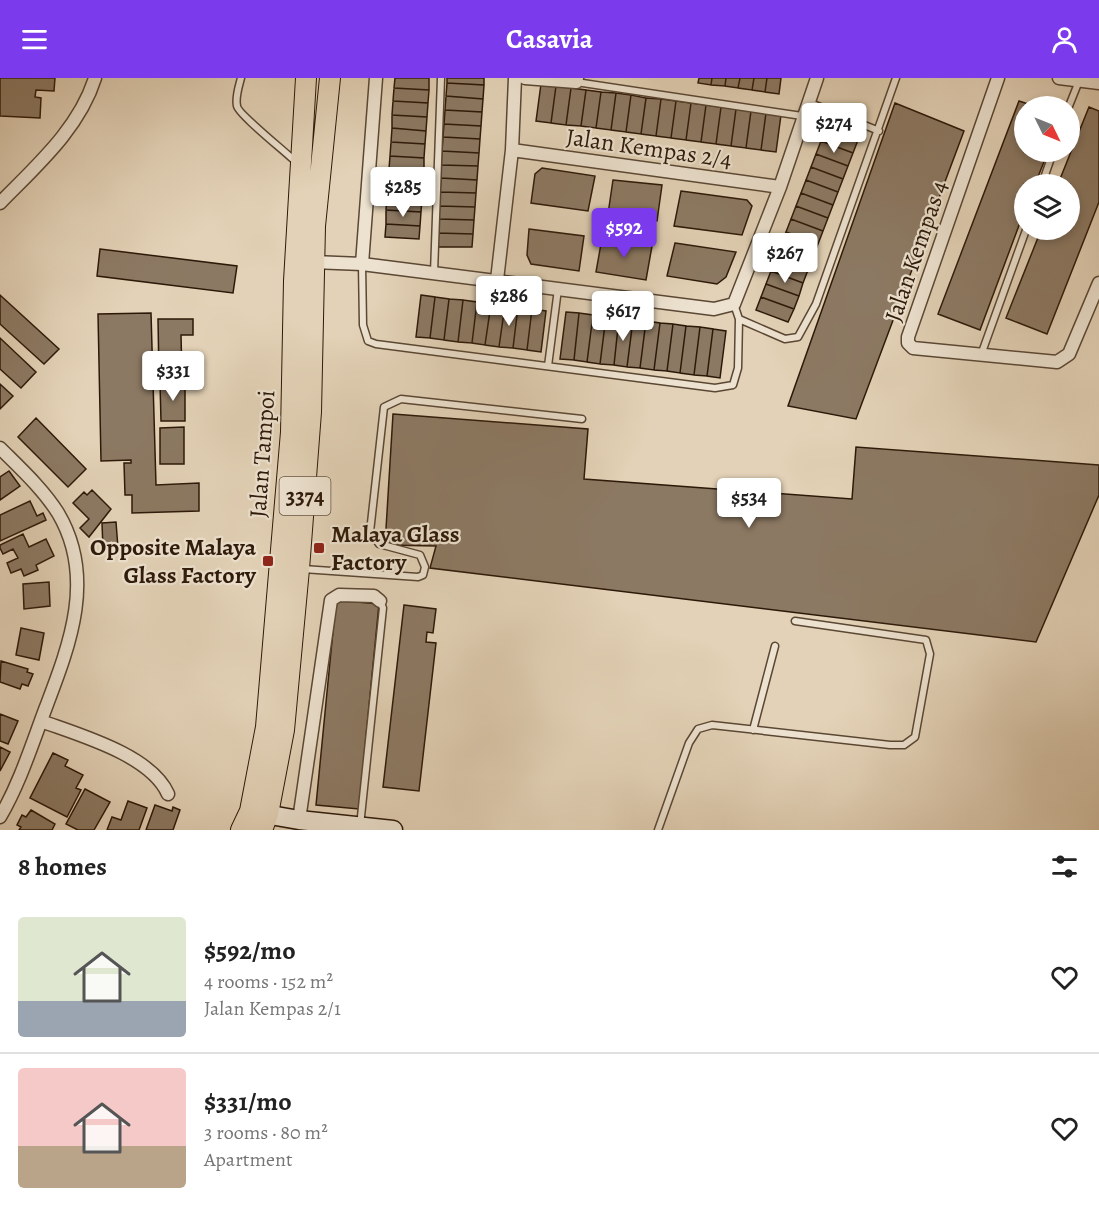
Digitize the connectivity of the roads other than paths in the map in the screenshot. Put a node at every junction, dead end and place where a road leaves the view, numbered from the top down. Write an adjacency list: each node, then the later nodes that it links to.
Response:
1 (95, 78): 25 (street)
2 (241, 78): 23 (lane)
3 (302, 78): 19 (main road)
4 (306, 78): 19 (main road, Jalan Tampoi / 3374)
5 (330, 78): 27 (main road, Jalan Tampoi / 3374)
6 (376, 78): 28 (street)
7 (441, 78): 29 (lane)
8 (515, 78): 22 (street)
9 (525, 78): 14 (street)
10 (817, 78): 18 (street)
11 (896, 78): 21 (lane)
12 (998, 78): 36 (street, Jalan Kempas 4)
13 (1059, 78): 15 (street)
14 (577, 80): 20 (lane)
15 (1079, 80): 16 (street); 17 (lane)
16 (1099, 83)
17 (1073, 96)
18 (808, 102): 20 (street); 21 (lane)
19 (304, 106): 23 (main road, Jalan Tampoi / 3374)
20 (802, 116): 24 (street)
21 (879, 131): 35 (lane)
22 (512, 150): 24 (street, Jalan Kempas 2/4); 30 (street)
23 (300, 166): 31 (main road, Jalan Tampoi / 3374)
24 (780, 187): 34 (street)
25 (0, 203)
26 (1022, 240): 36 (lane)
27 (313, 262): 28 (street); 31 (street); 40 (main road, Jalan Tampoi / 3374)
28 (362, 264): 29 (street); 37 (lane)
29 (434, 273): 30 (street)
30 (497, 280): 33 (street)
31 (294, 281): 48 (main road, Jalan Tampoi / 3374)
32 (1099, 283): 36 (street, Jalan Kempas 4)
33 (558, 289): 34 (street); 37 (lane)
34 (734, 304): 35 (lane)
35 (739, 319): 37 (lane)
36 (981, 355)
37 (548, 366)
38 (582, 418): 40 (lane)
39 (0, 448): 44 (street)
40 (299, 569): 48 (main road, Jalan Tampoi / 3374)
41 (380, 601): 49 (street); 50 (lane)
42 (795, 621): 45 (lane)
43 (774, 646): 45 (lane)
44 (41, 721): 46 (street); 47 (street)
45 (753, 730): 53 (lane)
46 (168, 794)
47 (0, 817)
48 (260, 818): 49 (street); 51 (main road, Jalan Tampoi / 3374)
49 (299, 820): 50 (street)
50 (360, 826): 52 (street)
51 (241, 830)
52 (393, 830)
53 (658, 830)

